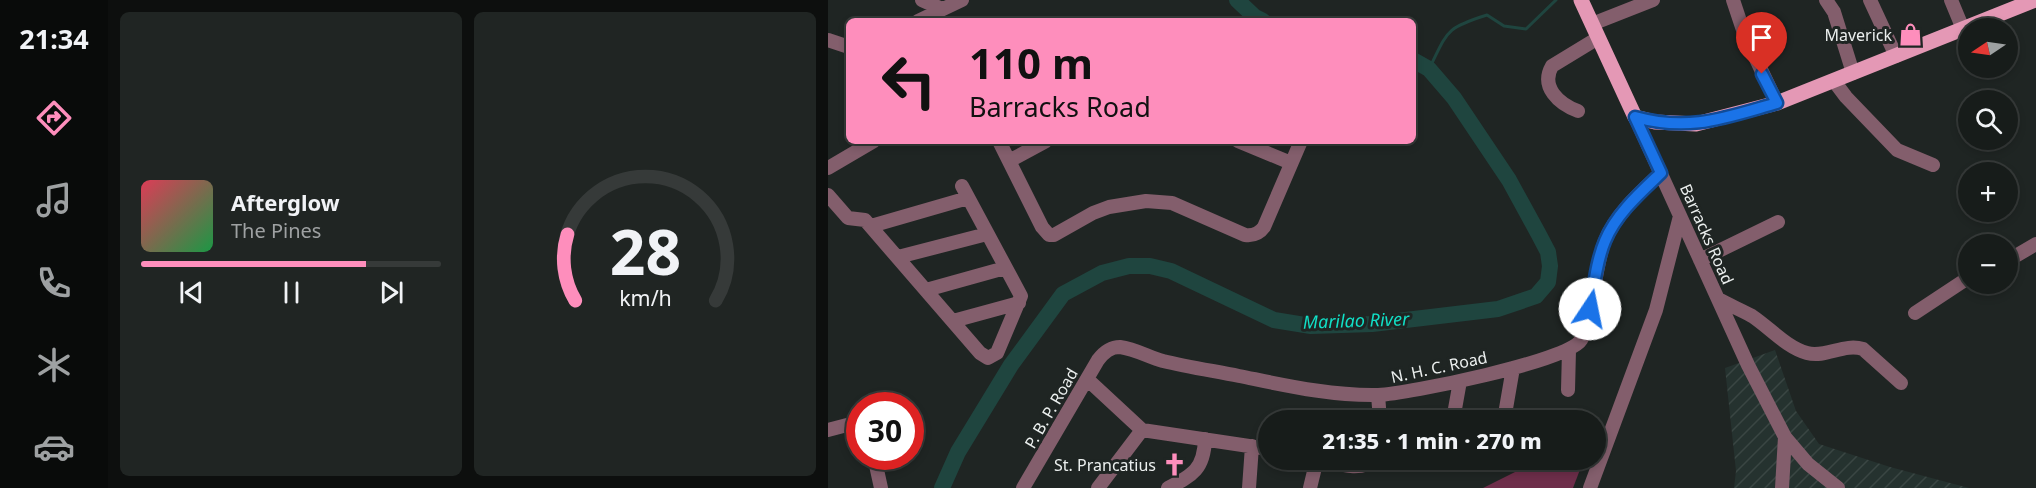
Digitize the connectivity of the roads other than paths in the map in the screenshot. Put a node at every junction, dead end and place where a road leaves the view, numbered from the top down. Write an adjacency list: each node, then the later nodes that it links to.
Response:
1 (922, 0): 11 (street)
2 (962, 0): 11 (street)
3 (1581, 0): 15 (main road)
4 (1653, 0): 10 (street)
5 (1733, 0): 22 (street)
6 (1826, 0): 20 (street)
7 (1870, 0): 19 (street)
8 (1951, 0): 13 (street)
9 (2035, 0): 14 (main road)
10 (1634, 4): 15 (street)
11 (942, 9): 12 (street)
12 (924, 18)
13 (1958, 18)
14 (1990, 18)
15 (1595, 31): 23 (street); 24 (main road)
16 (1958, 31): 19 (main road)
17 (828, 40): 18 (street)
18 (846, 47)
19 (1896, 56): 20 (main road)
20 (1853, 73): 21 (main road)
21 (1834, 81): 22 (main road); 32 (street)
22 (1777, 103): 24 (main road)
23 (1578, 111)
24 (1635, 117): 34 (street, Barracks Road)
25 (869, 144): 33 (street)
26 (1000, 144): 30 (street)
27 (1040, 144): 30 (street)
28 (1245, 144): 31 (street)
29 (1300, 144): 31 (street)
30 (1009, 161): 31 (street)
31 (1291, 164)
32 (1933, 165)
33 (828, 168)
34 (1661, 173): 36 (street, Barracks Road); 52 (street)
35 (828, 195): 38 (street)
36 (1680, 216): 43 (street, Barracks Road); 77 (street)
37 (1778, 222): 43 (street)
38 (871, 226): 39 (street); 42 (street)
39 (987, 234): 42 (street); 44 (street)
40 (2036, 244): 41 (street)
41 (2018, 255)
42 (898, 257): 46 (street)
43 (1700, 260): 47 (street, Barracks Road)
44 (1005, 268): 46 (street); 48 (street)
45 (1958, 285): 49 (street)
46 (926, 290): 50 (street)
47 (1718, 299): 56 (street); 65 (street, Barracks Road)
48 (1019, 303): 50 (street); 50 (street)
49 (1915, 313)
50 (953, 321)
51 (1112, 348): 54 (street, P. B. P. Road); 58 (street, N. H. C. Road)
52 (1569, 350): 53 (street, N. H. C. Road); 57 (street)
53 (1512, 368): 55 (street, N. H. C. Road); 61 (street)
54 (1087, 379): 64 (street); 72 (street, P. B. P. Road)
55 (1460, 381): 58 (street, N. H. C. Road); 60 (street)
56 (1901, 383)
57 (1568, 390)
58 (1378, 395): 59 (street)
59 (1379, 410)
60 (1455, 410)
61 (1506, 410)
62 (846, 425): 63 (street)
63 (828, 430)
64 (1142, 430): 66 (street); 73 (street)
65 (1785, 436): 78 (street); 79 (street, Barracks Road)
66 (1205, 439): 67 (street); 74 (street)
67 (1252, 446): 68 (street); 75 (street)
68 (1258, 447)
69 (877, 470): 71 (street)
70 (1314, 470): 76 (street)
71 (881, 488)
72 (1023, 488)
73 (1098, 488)
74 (1168, 488)
75 (1249, 488)
76 (1310, 488)
77 (1590, 488)
78 (1782, 488)
79 (1836, 488)

